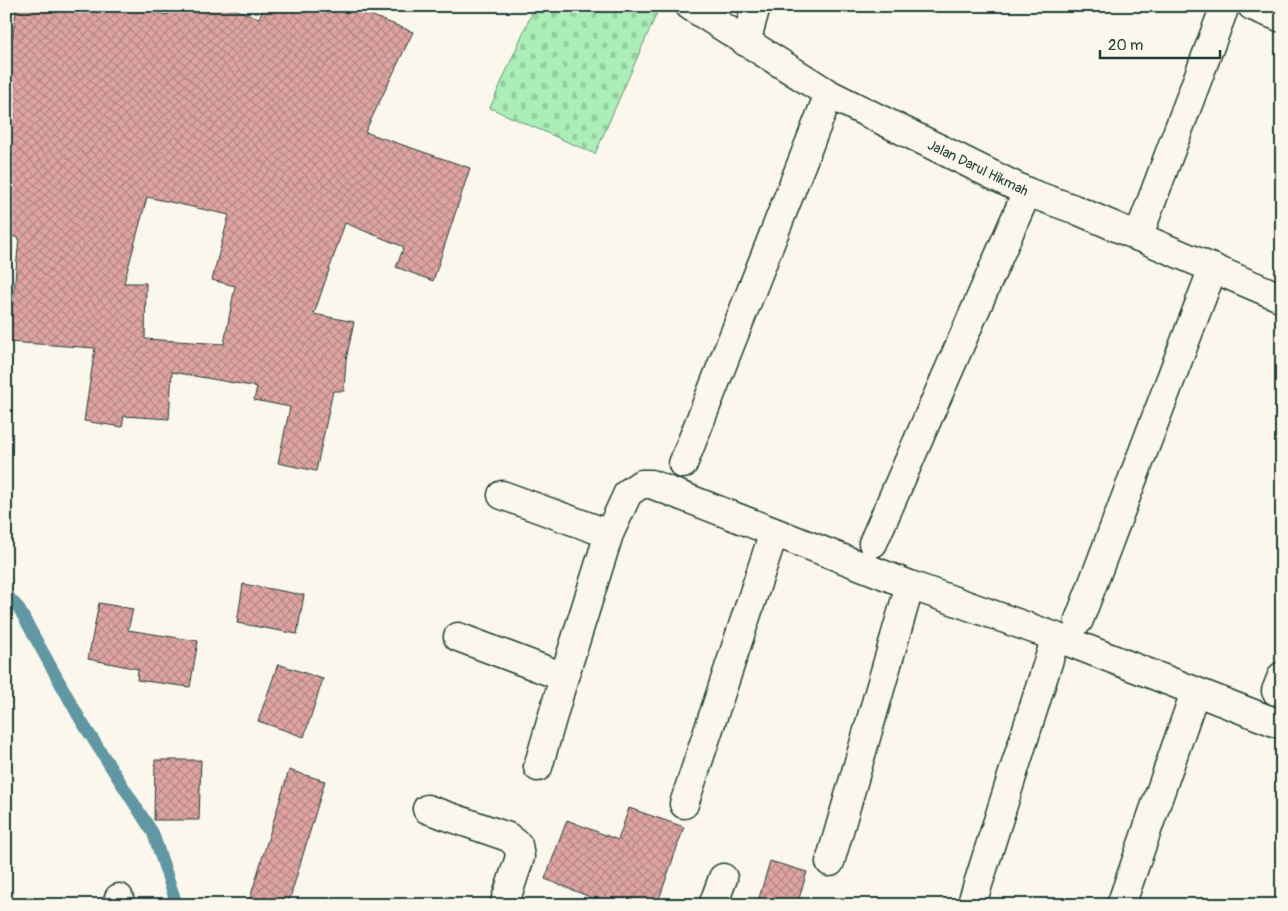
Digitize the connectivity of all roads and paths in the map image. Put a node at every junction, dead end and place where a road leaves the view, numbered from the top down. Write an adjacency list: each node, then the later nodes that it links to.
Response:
1 (690, 6): 6 (street, Jalan Darul Hikmah)
2 (756, 6): 6 (street)
3 (1225, 6): 9 (street)
4 (1252, 6): 5 (street)
5 (1282, 18)
6 (746, 42): 7 (street, Jalan Darul Hikmah)
7 (829, 94): 8 (street, Jalan Darul Hikmah); 12 (street)
8 (1027, 192): 9 (street, Jalan Darul Hikmah); 16 (street)
9 (1138, 237): 10 (street, Jalan Darul Hikmah)
10 (1213, 268): 11 (street, Jalan Darul Hikmah); 18 (street)
11 (1282, 298)
12 (684, 464)
13 (502, 495): 15 (street)
14 (774, 532): 15 (street); 17 (street); 25 (street)
15 (609, 534): 21 (street)
16 (873, 543)
17 (910, 585): 20 (street); 27 (street)
18 (1079, 620)
19 (458, 637): 21 (street)
20 (1056, 637): 22 (street); 29 (street)
21 (564, 677): 24 (street)
22 (1195, 692): 23 (street); 32 (street)
23 (1282, 725)
24 (538, 767)
25 (684, 804)
26 (427, 809): 30 (street)
27 (830, 862)
28 (723, 878): 31 (street)
29 (973, 900)
30 (504, 905)
31 (713, 905)
32 (1121, 905)

